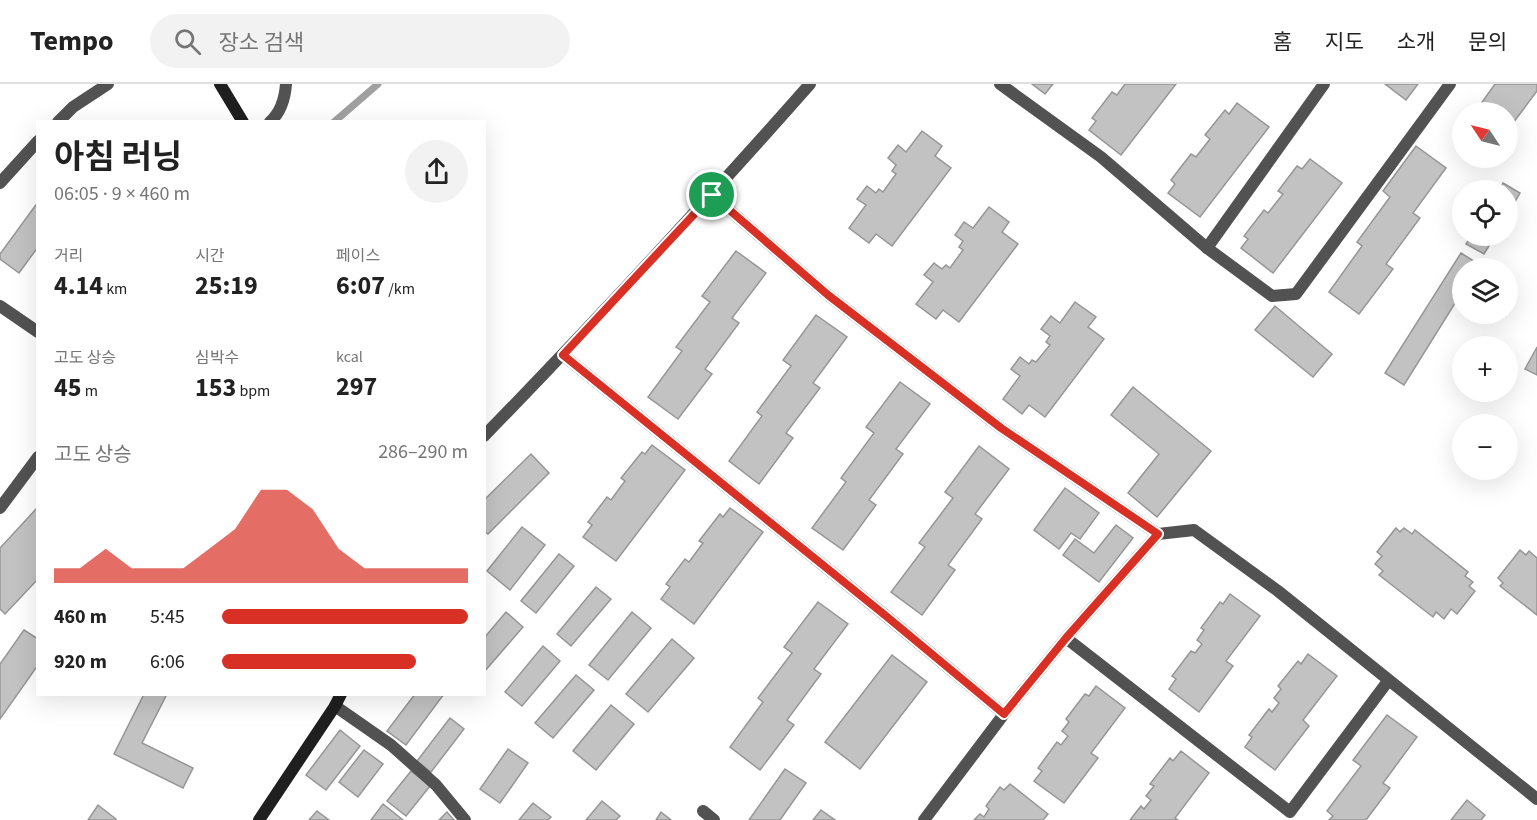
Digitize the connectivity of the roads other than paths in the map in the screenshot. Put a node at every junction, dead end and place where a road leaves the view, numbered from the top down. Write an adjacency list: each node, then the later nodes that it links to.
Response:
1 (108, 84): 8 (street)
2 (220, 84): 9 (street)
3 (286, 84): 10 (street)
4 (810, 84): 13 (street)
5 (1000, 84): 14 (street)
6 (1324, 84): 14 (street)
7 (1449, 84): 14 (street)
8 (60, 120)
9 (242, 120)
10 (272, 120)
11 (36, 143): 12 (street)
12 (0, 183)
13 (712, 195): 17 (street); 21 (street)
14 (1207, 248)
15 (0, 306): 16 (street)
16 (36, 331)
17 (563, 355): 18 (street); 25 (street)
18 (486, 434)
19 (36, 460): 20 (street)
20 (0, 508)
21 (1158, 534): 22 (street); 23 (street)
22 (1066, 638): 23 (street); 25 (street)
23 (1388, 681): 26 (street)
24 (338, 700): 28 (street); 29 (street)
25 (1004, 714): 31 (street)
26 (1537, 799)
27 (703, 811): 30 (street)
28 (259, 820)
29 (465, 820)
30 (714, 820)
31 (924, 820)

